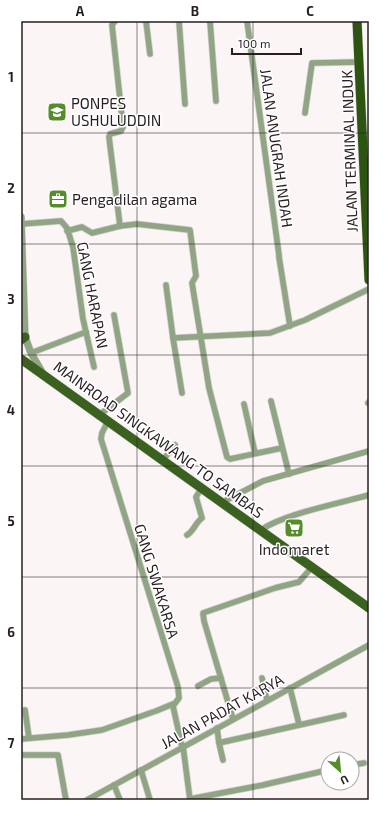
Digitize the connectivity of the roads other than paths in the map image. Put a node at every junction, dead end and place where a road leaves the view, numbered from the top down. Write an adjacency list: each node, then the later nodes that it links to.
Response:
1 (115, 21): 14 (street)
2 (146, 21): 7 (street)
3 (179, 21): 10 (street)
4 (210, 21): 9 (street)
5 (247, 21): 21 (street, JALAN ANUGRAH INDAH)
6 (357, 21): 8 (highway, JALAN TERMINAL INDUK)
7 (150, 54)
8 (360, 62): 11 (street); 17 (highway, JALAN TERMINAL INDUK)
9 (216, 101)
10 (185, 104)
11 (305, 113)
12 (21, 217): 13 (street, MAINROAD SINGKAWANG TO SAMBAS)
13 (21, 224): 15 (street, GANG HARAPAN); 16 (street, MAINROAD SINGKAWANG TO SAMBAS)
14 (120, 226): 15 (street); 23 (street)
15 (67, 231): 22 (street, GANG HARAPAN)
16 (22, 279): 24 (street, MAINROAD SINGKAWANG TO SAMBAS)
17 (369, 280)
18 (166, 285): 25 (street)
19 (369, 289): 21 (street)
20 (114, 315): 33 (street)
21 (290, 326): 23 (street)
22 (86, 332): 26 (street); 28 (street, GANG HARAPAN)
23 (201, 336): 25 (street); 38 (street)
24 (23, 338): 26 (street, MAINROAD SINGKAWANG TO SAMBAS)
25 (173, 338): 30 (street)
26 (31, 353): 29 (street, MAINROAD SINGKAWANG TO SAMBAS)
27 (21, 360): 29 (main road)
28 (94, 367)
29 (45, 378): 33 (main road, MAINROAD SINGKAWANG TO SAMBAS)
30 (182, 393)
31 (271, 401): 36 (street)
32 (244, 404): 38 (street)
33 (98, 416): 34 (main road, MAINROAD SINGKAWANG TO SAMBAS)
34 (106, 425): 39 (main road, MAINROAD SINGKAWANG TO SAMBAS); 54 (street, GANG SWAKARSA)
35 (175, 445): 39 (street)
36 (282, 448): 38 (street); 40 (street)
37 (369, 451): 40 (street)
38 (255, 453)
39 (162, 461): 41 (main road, MAINROAD SINGKAWANG TO SAMBAS)
40 (289, 474): 43 (street)
41 (199, 492): 43 (main road, MAINROAD SINGKAWANG TO SAMBAS); 45 (street)
42 (369, 495): 44 (street)
43 (221, 502): 44 (main road, MAINROAD SINGKAWANG TO SAMBAS)
44 (261, 530): 46 (main road, MAINROAD SINGKAWANG TO SAMBAS)
45 (187, 535)
46 (312, 567): 47 (main road, MAINROAD SINGKAWANG TO SAMBAS); 49 (street)
47 (369, 608)
48 (369, 645): 52 (street, JALAN PADAT KARYA)
49 (221, 678): 51 (street); 57 (street)
50 (262, 678): 53 (street)
51 (198, 686)
52 (290, 688): 53 (street, JALAN PADAT KARYA); 58 (street)
53 (267, 700): 57 (street, JALAN PADAT KARYA)
54 (174, 704): 61 (street); 63 (street, GANG SWAKARSA)
55 (25, 710): 61 (street)
56 (344, 714): 58 (street)
57 (233, 719): 59 (street, JALAN PADAT KARYA)
58 (299, 724): 62 (street)
59 (217, 729): 62 (street); 63 (street, JALAN PADAT KARYA)
60 (21, 738): 61 (street)
61 (29, 738)
62 (219, 743): 65 (street)
63 (183, 748): 68 (street, JALAN PADAT KARYA); 71 (street, GANG SWAKARSA)
64 (21, 755): 72 (street)
65 (222, 760)
66 (364, 763): 67 (street)
67 (360, 764)
68 (141, 771): 70 (street, JALAN PADAT KARYA); 75 (street)
69 (320, 772): 71 (street)
70 (115, 787): 73 (street, JALAN PADAT KARYA); 74 (street)
71 (190, 799)
72 (66, 800)
73 (87, 800)
74 (120, 800)
75 (150, 800)

